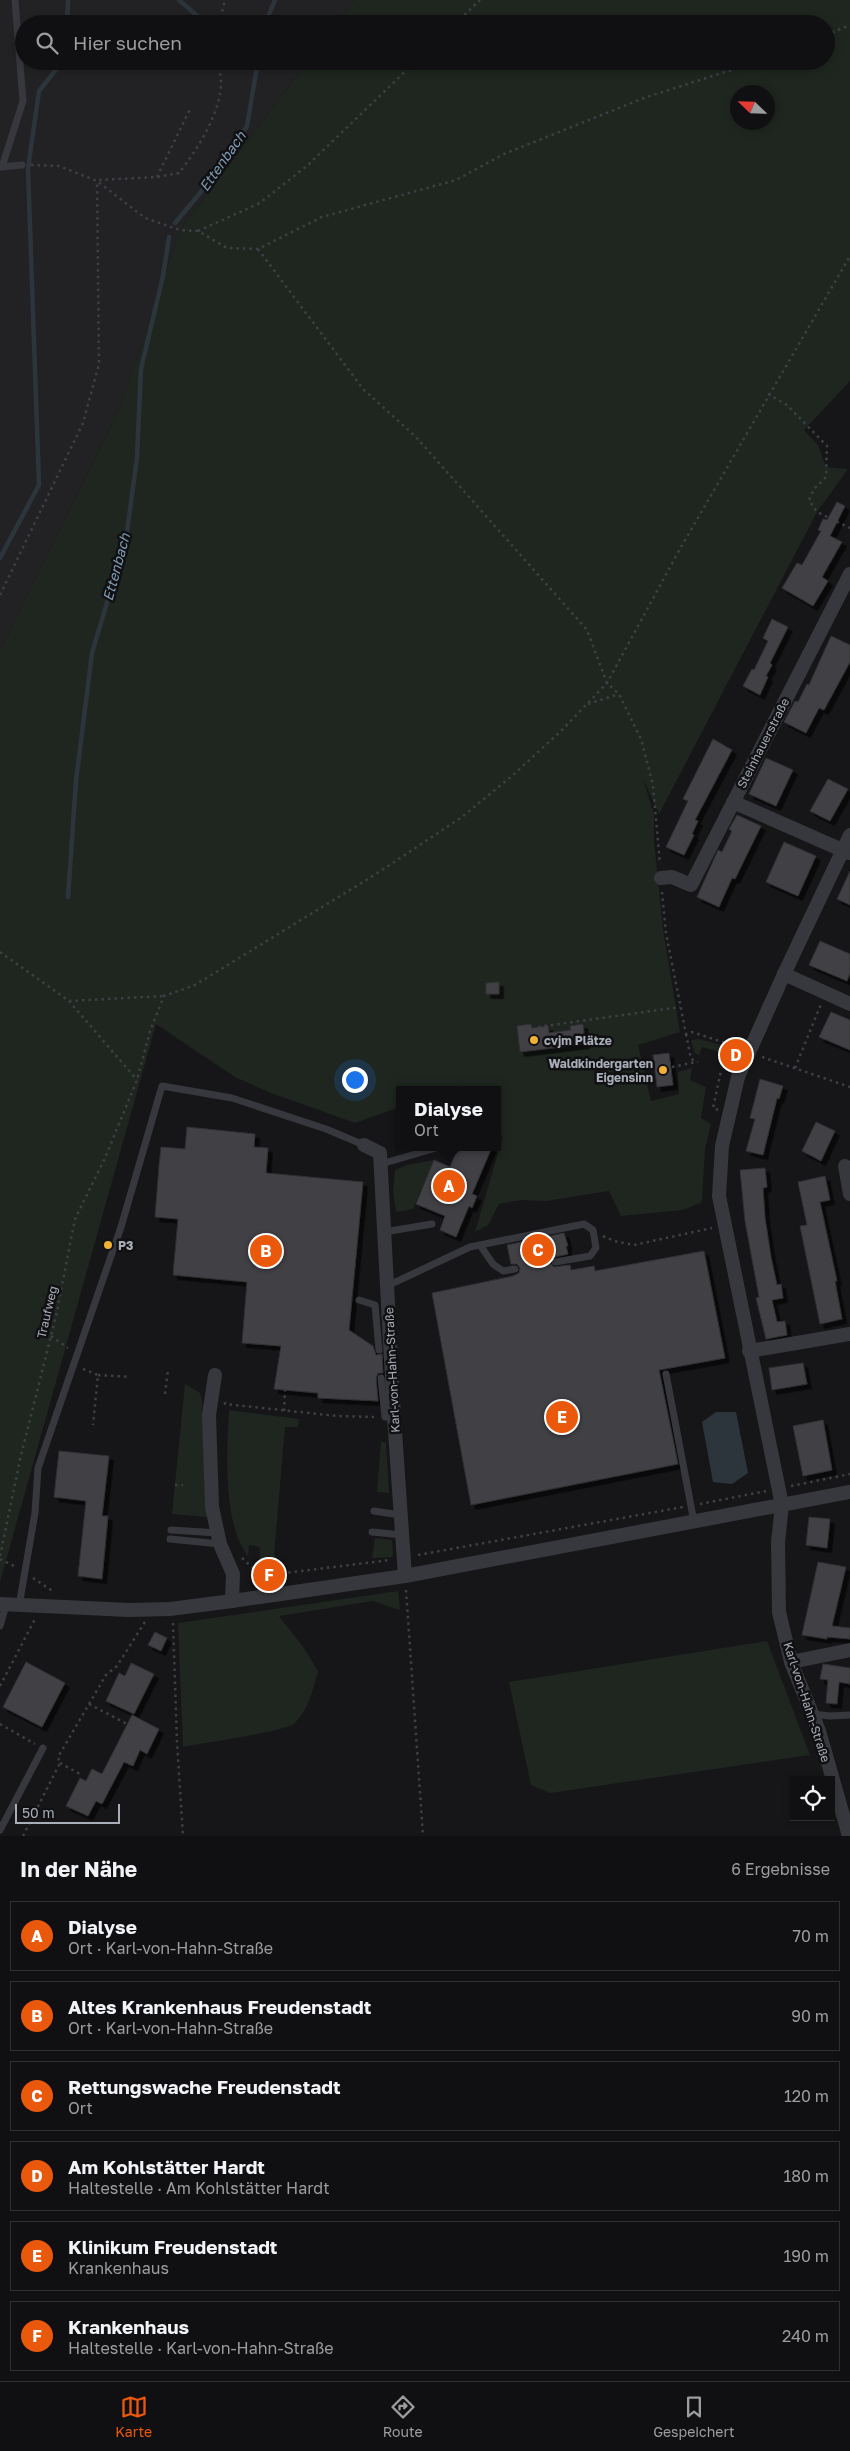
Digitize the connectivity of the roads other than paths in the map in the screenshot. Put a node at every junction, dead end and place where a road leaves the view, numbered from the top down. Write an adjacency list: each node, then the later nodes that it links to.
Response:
1 (15, 0): 2 (lane)
2 (16, 15)
3 (21, 70): 5 (lane)
4 (22, 165): 5 (lane)
5 (1, 167)
6 (850, 574): 7 (street, Steinhauerstraße)
7 (733, 802): 9 (street); 10 (street, Steinhauerstraße)
8 (850, 835): 9 (street)
9 (846, 852): 11 (street)
10 (661, 878)
11 (784, 974): 12 (street); 27 (street)
12 (850, 1004)
13 (364, 1145): 15 (street); 44 (lane)
14 (426, 1151): 15 (lane)
15 (381, 1164): 19 (street, Karl-von-Hahn-Straße)
16 (845, 1166): 17 (street)
17 (850, 1194)
18 (432, 1224): 19 (lane)
19 (384, 1232): 23 (street, Karl-von-Hahn-Straße)
20 (480, 1245): 21 (lane); 22 (lane); 23 (lane)
21 (555, 1262)
22 (515, 1269)
23 (387, 1286): 31 (street, Karl-von-Hahn-Straße)
24 (360, 1300): 26 (lane)
25 (850, 1334): 27 (street)
26 (379, 1350)
27 (749, 1352): 33 (street)
28 (666, 1374): 36 (lane)
29 (215, 1375): 41 (street)
30 (381, 1378): 31 (lane)
31 (390, 1417): 35 (street, Karl-von-Hahn-Straße)
32 (850, 1492): 33 (street)
33 (782, 1505): 36 (street); 47 (street, Karl-von-Hahn-Straße)
34 (374, 1511): 35 (lane)
35 (400, 1515): 39 (street, Karl-von-Hahn-Straße)
36 (694, 1522): 42 (street)
37 (171, 1530): 41 (lane)
38 (372, 1532): 39 (lane)
39 (402, 1535): 42 (street, Karl-von-Hahn-Straße)
40 (170, 1539): 41 (lane)
41 (219, 1539): 43 (street)
42 (405, 1576): 43 (street)
43 (232, 1601): 44 (street)
44 (8, 1605): 45 (lane)
45 (0, 1626)
46 (850, 1650): 47 (street)
47 (791, 1662): 48 (street, Karl-von-Hahn-Straße)
48 (812, 1714): 49 (lane); 52 (street, Karl-von-Hahn-Straße)
49 (850, 1715)
50 (43, 1748): 51 (lane)
51 (0, 1830)
52 (849, 1836)

